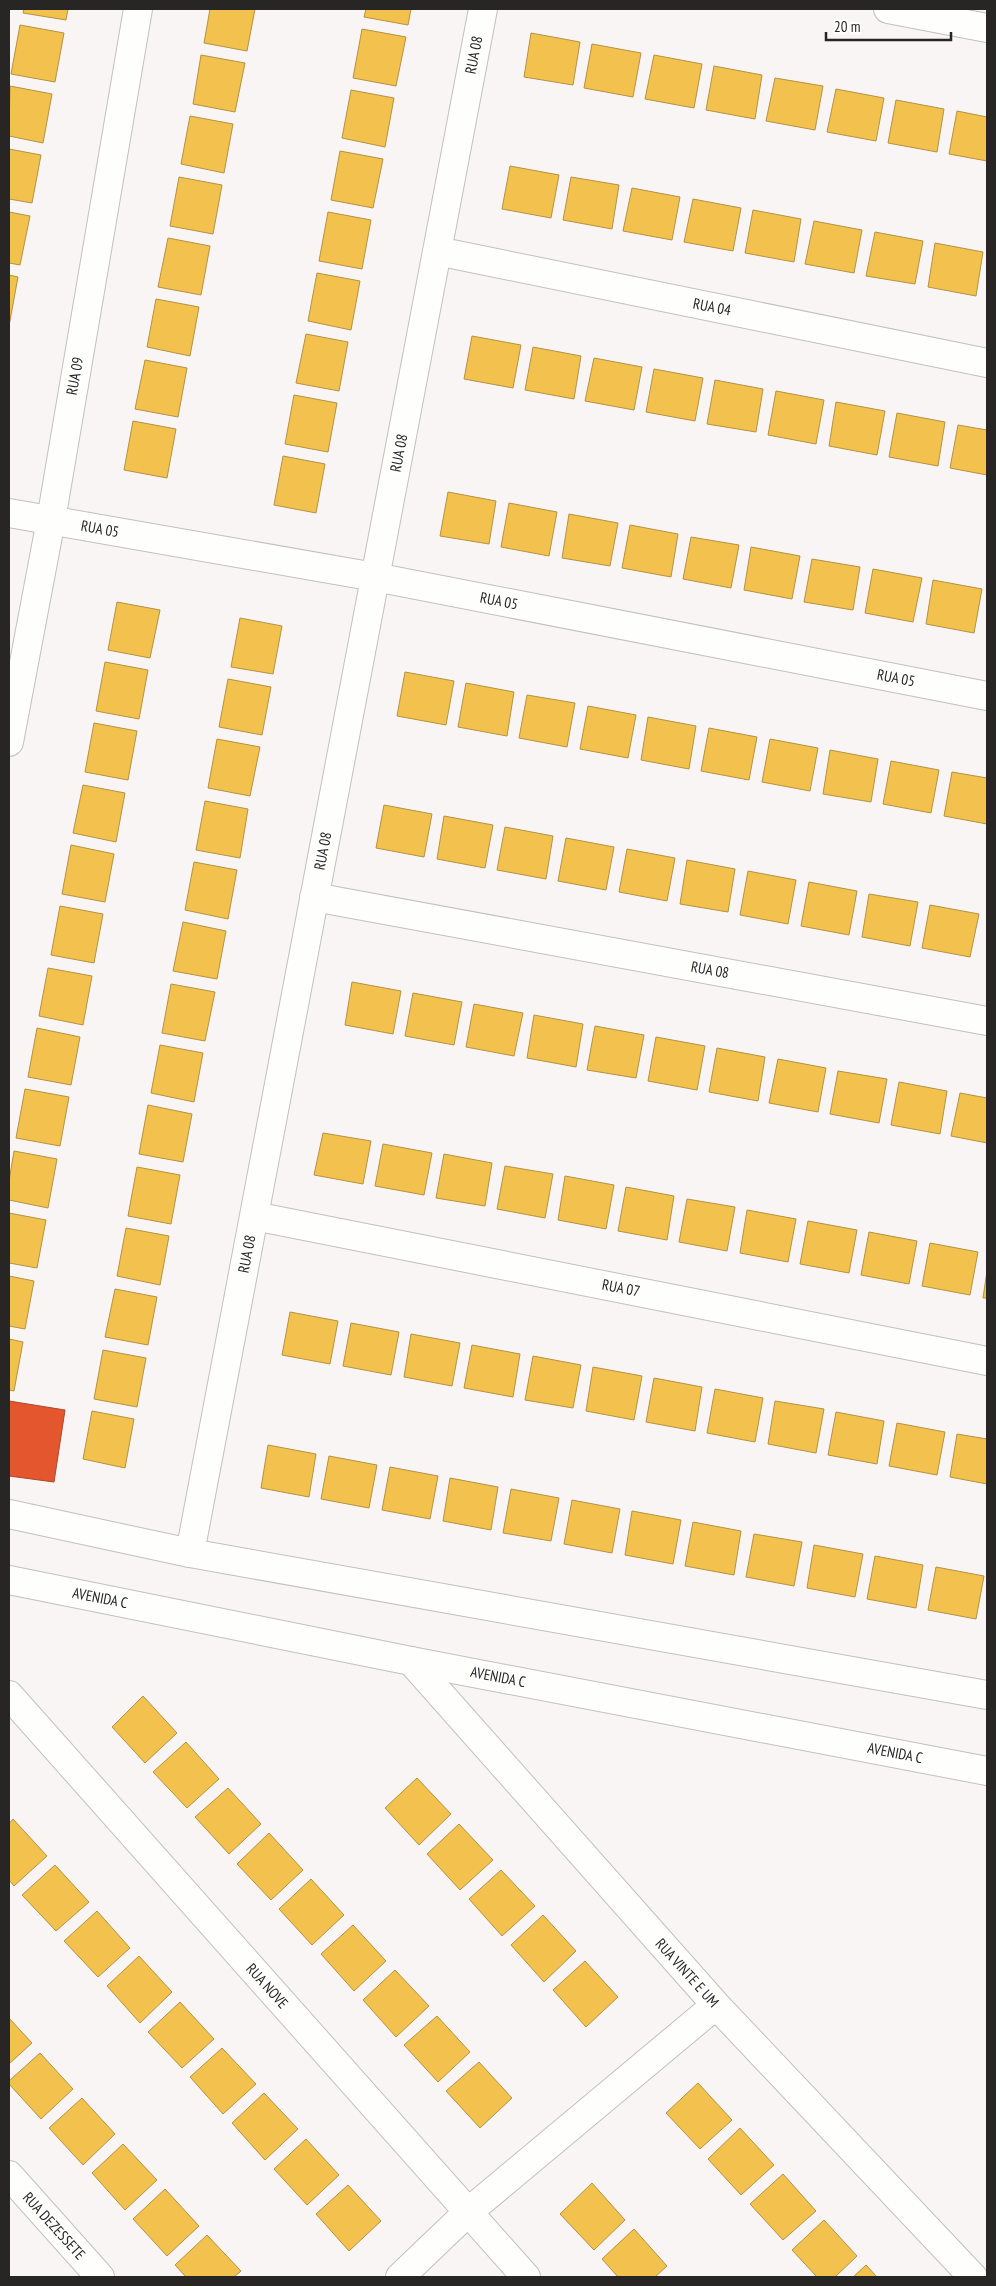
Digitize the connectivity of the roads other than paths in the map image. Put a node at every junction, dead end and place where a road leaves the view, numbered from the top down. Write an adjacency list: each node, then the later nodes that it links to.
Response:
1 (138, 9): 8 (street, RUA 09)
2 (483, 9): 5 (street, RUA 08)
3 (888, 9): 4 (street)
4 (987, 28)
5 (437, 251): 6 (street, RUA 04); 9 (street, RUA 08)
6 (987, 363)
7 (9, 513): 8 (street, RUA 05)
8 (50, 520): 9 (street, RUA 05); 11 (street, RUA 09)
9 (375, 577): 10 (street, RUA 05); 12 (street, RUA 08)
10 (987, 696)
11 (9, 742)
12 (314, 897): 13 (street, RUA 08); 14 (street, RUA 08)
13 (987, 1021)
14 (254, 1216): 15 (street, RUA 07); 17 (street, RUA 08)
15 (987, 1361)
16 (9, 1514): 17 (street)
17 (190, 1553): 21 (street)
18 (9, 1580): 19 (street, AVENIDA C)
19 (411, 1661): 22 (street, AVENIDA C); 23 (street, RUA VINTE E UM)
20 (9, 1695): 25 (street, RUA NOVE)
21 (987, 1695)
22 (987, 1771)
23 (716, 2005): 25 (street); 29 (street, RUA VINTE E UM)
24 (9, 2176): 26 (street, RUA DEZESSETE)
25 (467, 2213): 27 (street); 28 (street, RUA NOVE)
26 (100, 2277)
27 (400, 2277)
28 (526, 2277)
29 (973, 2277)

